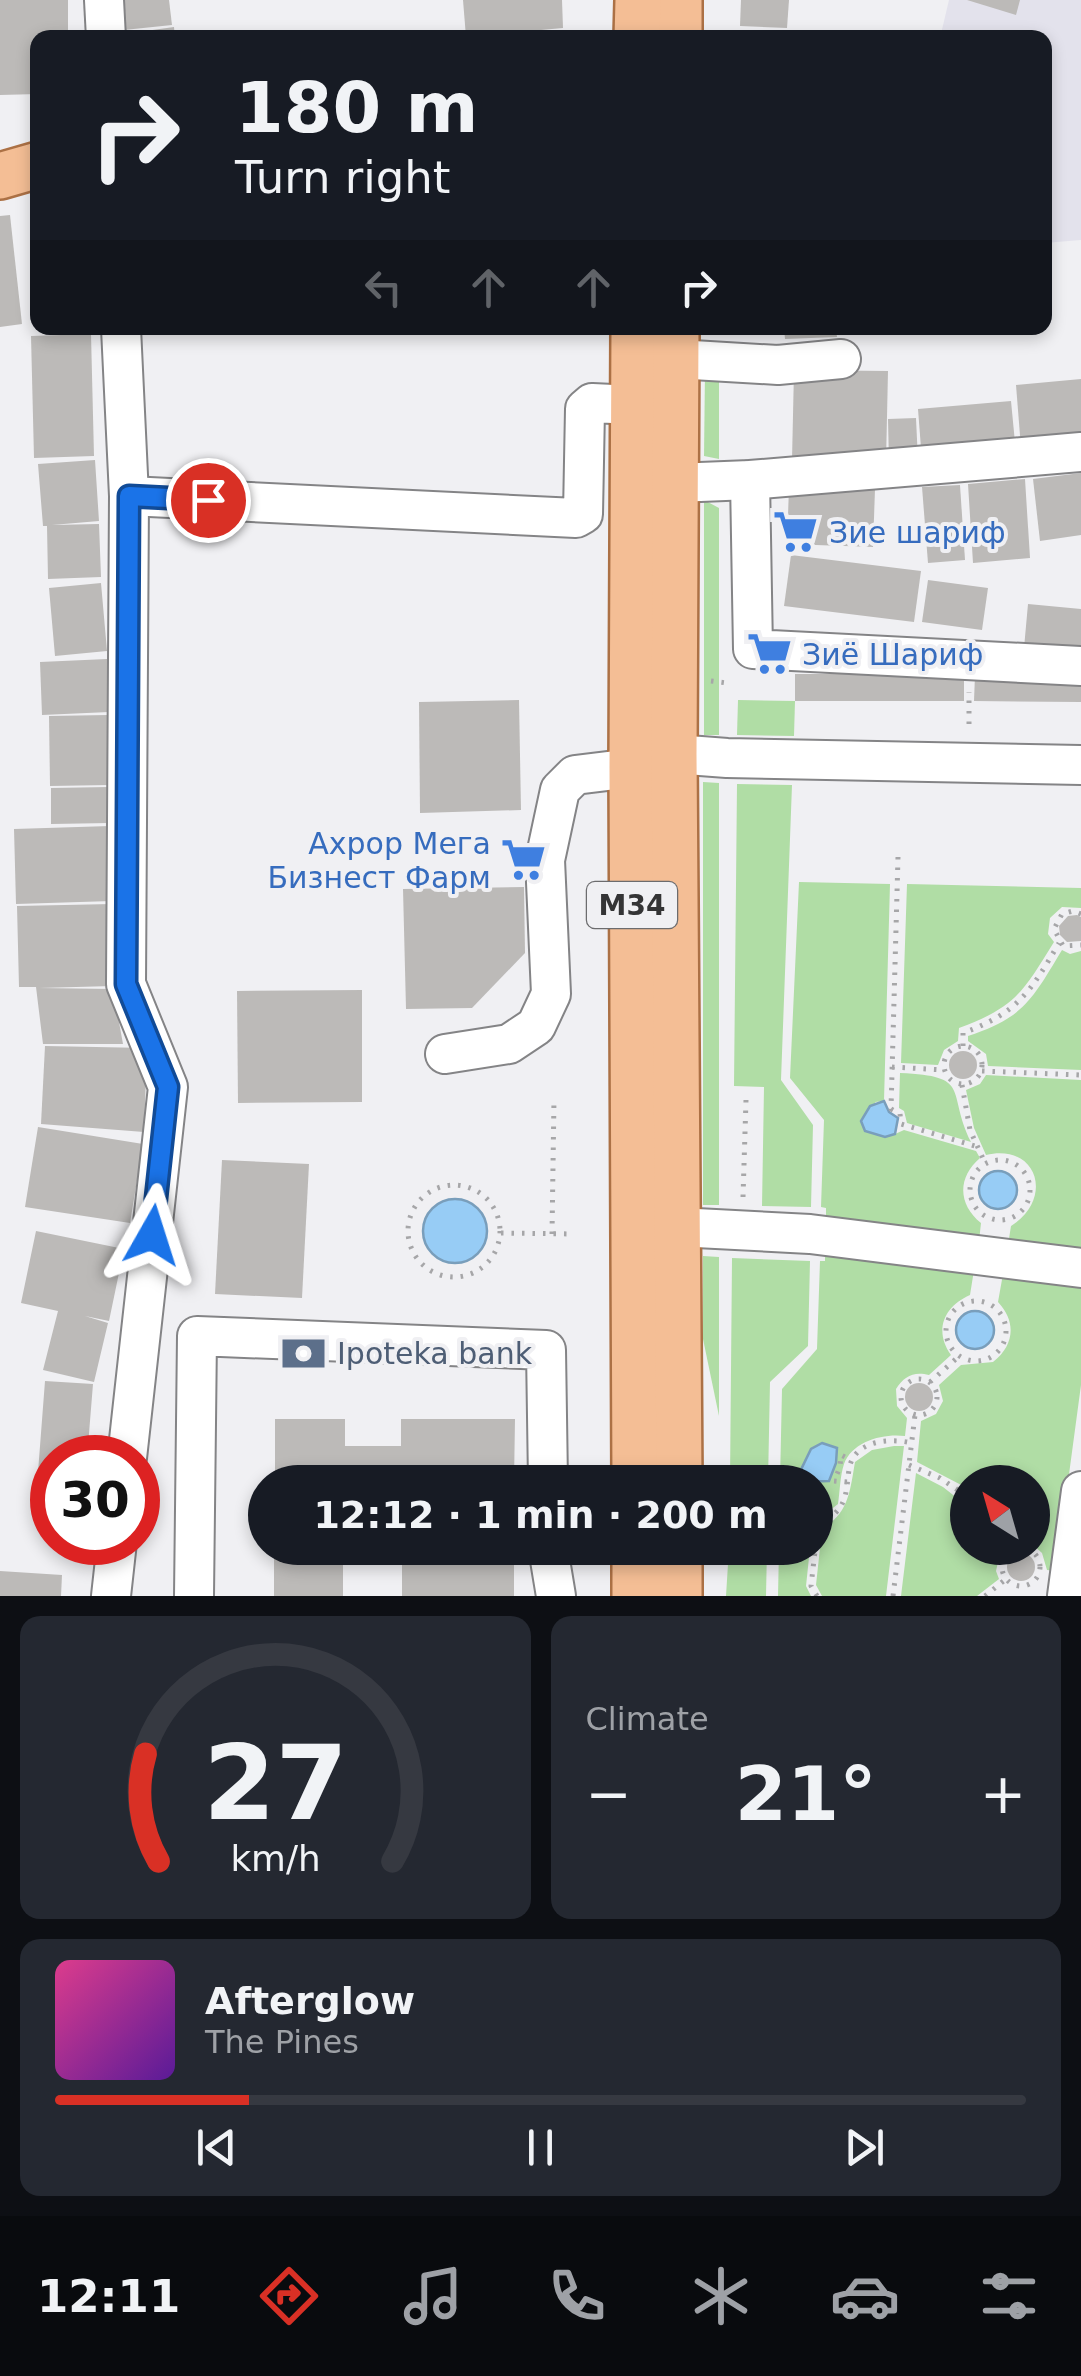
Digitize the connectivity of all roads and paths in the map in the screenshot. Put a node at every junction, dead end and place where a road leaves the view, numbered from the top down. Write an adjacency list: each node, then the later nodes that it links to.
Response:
1 (104, 0): 4 (street)
2 (638, 0): 5 (main road)
3 (679, 0): 6 (main road)
4 (106, 30)
5 (637, 30)
6 (679, 30)
7 (30, 168): 8 (main road)
8 (0, 176)
9 (121, 335): 17 (street)
10 (634, 335): 13 (main road, M34)
11 (676, 343): 12 (street); 16 (main road, M34)
12 (841, 360)
13 (634, 405): 17 (street); 21 (main road, M34)
14 (1081, 452): 15 (street)
15 (750, 480): 16 (street); 18 (street)
16 (674, 482): 19 (main road, M34)
17 (129, 496): 46 (street)
18 (1081, 666)
19 (674, 754): 20 (street); 38 (main road, M34)
20 (1081, 765)
21 (632, 768): 27 (street); 50 (main road, M34)
22 (898, 857): 28 (path)
23 (1081, 914): 24 (path)
24 (1059, 943): 25 (path); 26 (path)
25 (1081, 946)
26 (963, 1046): 29 (path); 30 (path)
27 (445, 1054)
28 (892, 1067): 29 (path); 35 (path)
29 (944, 1070): 32 (path)
30 (982, 1071): 31 (path); 32 (path)
31 (1081, 1075)
32 (962, 1085): 35 (path)
33 (554, 1099): 40 (path)
34 (746, 1100): 37 (path)
35 (978, 1147): 36 (path)
36 (986, 1163): 36 (path)
37 (743, 1204)
38 (677, 1227): 42 (street); 51 (main road, M34)
39 (500, 1234): 39 (path); 40 (path)
40 (552, 1234): 41 (path)
41 (574, 1234)
42 (1081, 1268)
43 (959, 1356): 43 (path); 44 (path)
44 (930, 1382): 45 (path); 45 (path)
45 (915, 1415): 47 (path)
46 (130, 1435)
47 (912, 1443): 48 (path); 52 (path)
48 (851, 1460): 53 (path); 53 (path)
49 (548, 1465): 65 (street)
50 (635, 1465)
51 (680, 1465)
52 (909, 1465): 54 (path); 70 (path)
53 (847, 1482): 69 (path)
54 (950, 1484)
55 (1081, 1491): 63 (street)
56 (114, 1565): 64 (street)
57 (551, 1565): 66 (street)
58 (635, 1565): 67 (main road)
59 (680, 1565): 68 (main road)
60 (1002, 1565): 62 (path)
61 (1039, 1565): 62 (path)
62 (1006, 1579): 71 (path)
63 (1072, 1582)
64 (111, 1596)
65 (194, 1596)
66 (556, 1596)
67 (635, 1596)
68 (680, 1596)
69 (817, 1596)
70 (893, 1596)
71 (985, 1596)

